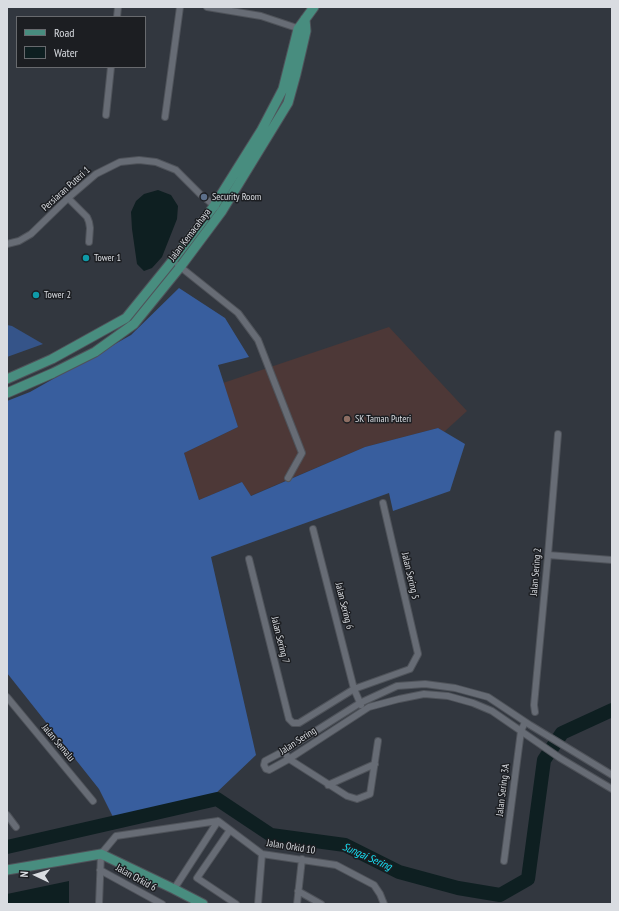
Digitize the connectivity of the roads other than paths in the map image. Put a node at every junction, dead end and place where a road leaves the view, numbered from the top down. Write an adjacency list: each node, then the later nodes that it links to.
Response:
1 (180, 7): 7 (street)
2 (207, 7): 4 (street)
3 (314, 7): 4 (street, Jalan Kemacahaya)
4 (302, 30): 9 (street, Jalan Kemacahaya); 10 (street, Jalan Kemacahaya)
5 (111, 68): 6 (street)
6 (106, 115)
7 (165, 117)
8 (68, 198): 9 (street, Persiaran Puteri 1); 11 (street); 12 (street, Persiaran Puteri 1)
9 (214, 206): 10 (street, Persiaran Puteri 1); 13 (street, Jalan Kemacahaya)
10 (222, 210): 14 (street, Jalan Kemacahaya)
11 (89, 242)
12 (7, 244)
13 (173, 260): 14 (street); 15 (street, Jalan Kemacahaya)
14 (181, 266): 16 (street, Jalan Kemacahaya); 18 (street)
15 (7, 379)
16 (7, 393)
17 (558, 434): 21 (street, Jalan Sering 2)
18 (288, 478)
19 (384, 504): 24 (street, Jalan Sering 5)
20 (314, 529): 24 (street, Jalan Sering 6)
21 (548, 555): 23 (street); 28 (street, Jalan Sering 2)
22 (249, 559): 24 (street, Jalan Sering 7)
23 (612, 560)
24 (354, 689): 26 (street, Jalan Sering 6)
25 (7, 697): 38 (street, Jalan Semalu)
26 (360, 703): 27 (street, Jalan Sering 6); 29 (street, Jalan Sering); 32 (street, Jalan Sering)
27 (364, 710): 30 (street, Jalan Sering); 33 (street, Jalan Sering)
28 (535, 712)
29 (528, 724): 30 (street, Jalan Sering 3A); 35 (street, Jalan Sering)
30 (522, 732): 37 (street, Jalan Sering); 46 (street, Jalan Sering 3A)
31 (378, 741): 34 (street)
32 (284, 751): 33 (street); 33 (street, Jalan Sering)
33 (289, 759): 36 (street)
34 (375, 764): 36 (street); 36 (street)
35 (612, 776)
36 (328, 785)
37 (612, 789)
38 (93, 801)
39 (7, 815): 41 (street)
40 (218, 821): 42 (street, Jalan Orkid 10); 43 (street); 49 (street)
41 (16, 827)
42 (230, 830): 44 (street, Jalan Orkid 10); 54 (street)
43 (101, 854): 47 (street); 48 (street); 49 (street)
44 (262, 854): 45 (street, Jalan Orkid 10); 55 (street)
45 (302, 859): 50 (street); 58 (street, Jalan Orkid 10)
46 (504, 861)
47 (7, 870)
48 (100, 870): 51 (street); 52 (street, Jalan Orkid 6)
49 (174, 889): 53 (street)
50 (298, 891): 56 (street); 57 (street)
51 (99, 904)
52 (162, 904)
53 (203, 904)
54 (236, 904)
55 (258, 904)
56 (297, 904)
57 (321, 904)
58 (384, 904)

